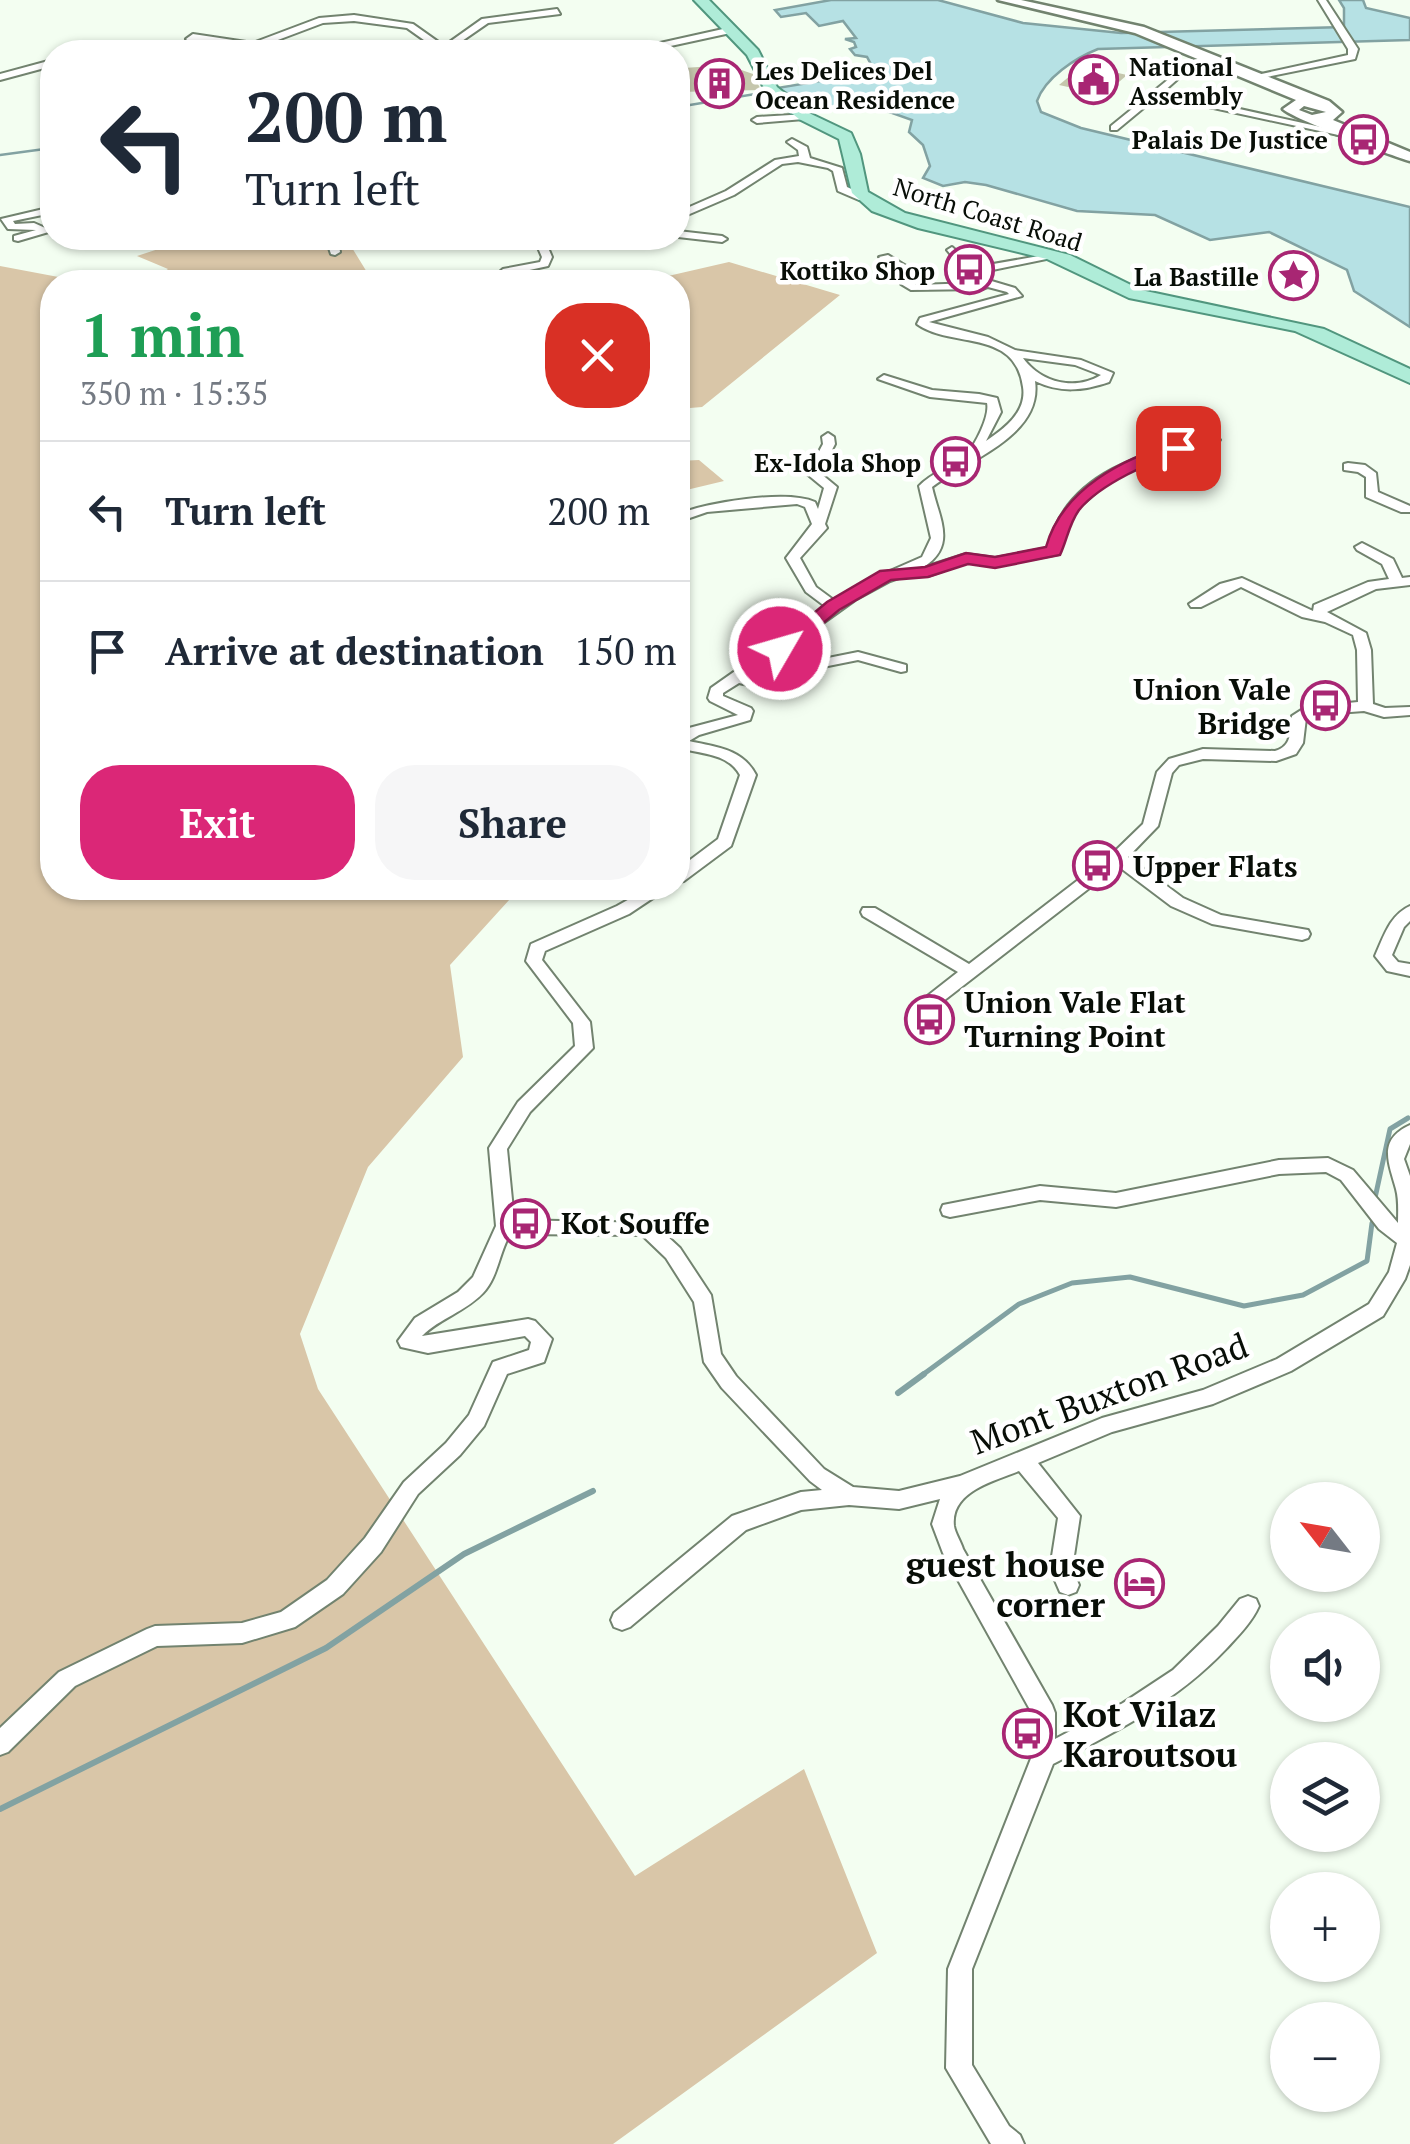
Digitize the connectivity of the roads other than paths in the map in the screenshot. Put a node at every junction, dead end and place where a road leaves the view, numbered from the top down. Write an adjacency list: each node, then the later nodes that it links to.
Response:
1 (701, 0): 5 (main road, North Coast Road)
2 (1004, 0): 13 (street)
3 (1322, 0): 13 (street)
4 (557, 12): 10 (street)
5 (732, 30): 11 (street); 20 (main road, North Coast Road)
6 (192, 40): 7 (street)
7 (223, 40)
8 (271, 40): 9 (street)
9 (427, 40)
10 (460, 40)
11 (684, 40)
12 (40, 65): 14 (street)
13 (1252, 76): 17 (street); 18 (street)
14 (0, 77)
15 (1175, 77): 16 (street)
16 (1155, 94): 21 (street); 24 (street)
17 (1313, 102): 18 (street); 19 (street)
18 (1291, 108): 21 (street); 23 (street)
19 (1335, 112): 23 (street); 27 (street)
20 (804, 116): 22 (street); 30 (main road, North Coast Road)
21 (1260, 116): 25 (street)
22 (758, 120)
23 (1318, 120): 25 (street)
24 (1114, 128)
25 (1363, 138): 28 (street)
26 (792, 142): 29 (street)
27 (1410, 143)
28 (1410, 157)
29 (805, 160): 30 (street); 31 (street)
30 (864, 198): 42 (main road, North Coast Road)
31 (690, 211)
32 (40, 212): 33 (street)
33 (3, 219): 34 (street)
34 (40, 228)
35 (40, 233): 37 (street)
36 (690, 235): 38 (street)
37 (18, 238)
38 (722, 239)
39 (544, 250): 43 (street)
40 (952, 250): 44 (street)
41 (884, 256): 45 (street)
42 (1056, 256): 44 (street); 48 (main road, North Coast Road)
43 (511, 270)
44 (972, 273): 45 (street)
45 (994, 285): 46 (street)
46 (1010, 353): 47 (street); 47 (street)
47 (1025, 370): 52 (street)
48 (1410, 377)
49 (884, 379): 52 (street)
50 (828, 438): 56 (street)
51 (1214, 440): 58 (street)
52 (972, 455): 58 (street)
53 (1348, 467): 54 (street)
54 (1409, 507)
55 (690, 513): 56 (street)
56 (820, 528): 61 (street)
57 (1362, 546): 59 (street)
58 (886, 575): 61 (street)
59 (1403, 581): 62 (street)
60 (1196, 604): 62 (street)
61 (833, 606): 64 (street)
62 (1327, 618): 65 (street)
63 (900, 668): 64 (street)
64 (738, 678): 67 (street)
65 (1366, 706): 66 (street); 69 (street)
66 (1410, 711)
67 (690, 733)
68 (690, 746): 70 (street)
69 (1118, 858): 74 (street); 76 (street)
70 (690, 868)
71 (640, 900): 81 (street)
72 (1410, 911): 75 (street)
73 (869, 912): 76 (street)
74 (1302, 934)
75 (1410, 970)
76 (970, 972): 77 (street)
77 (927, 1005)
78 (1410, 1132): 79 (street, Mont Buxton Road)
79 (1402, 1162): 82 (street, Mont Buxton Road)
80 (950, 1210): 82 (street)
81 (505, 1226): 85 (street); 89 (street)
82 (1406, 1241): 83 (street, Mont Buxton Road)
83 (1023, 1460): 84 (street, Mont Buxton Road); 86 (street)
84 (962, 1484): 85 (street); 90 (street, Mont Buxton Road)
85 (849, 1496): 88 (street)
86 (1068, 1585)
87 (1248, 1606): 90 (street)
88 (622, 1620)
89 (0, 1744)
90 (1044, 1756): 91 (street, Mont Buxton Road)
91 (1011, 2144)

